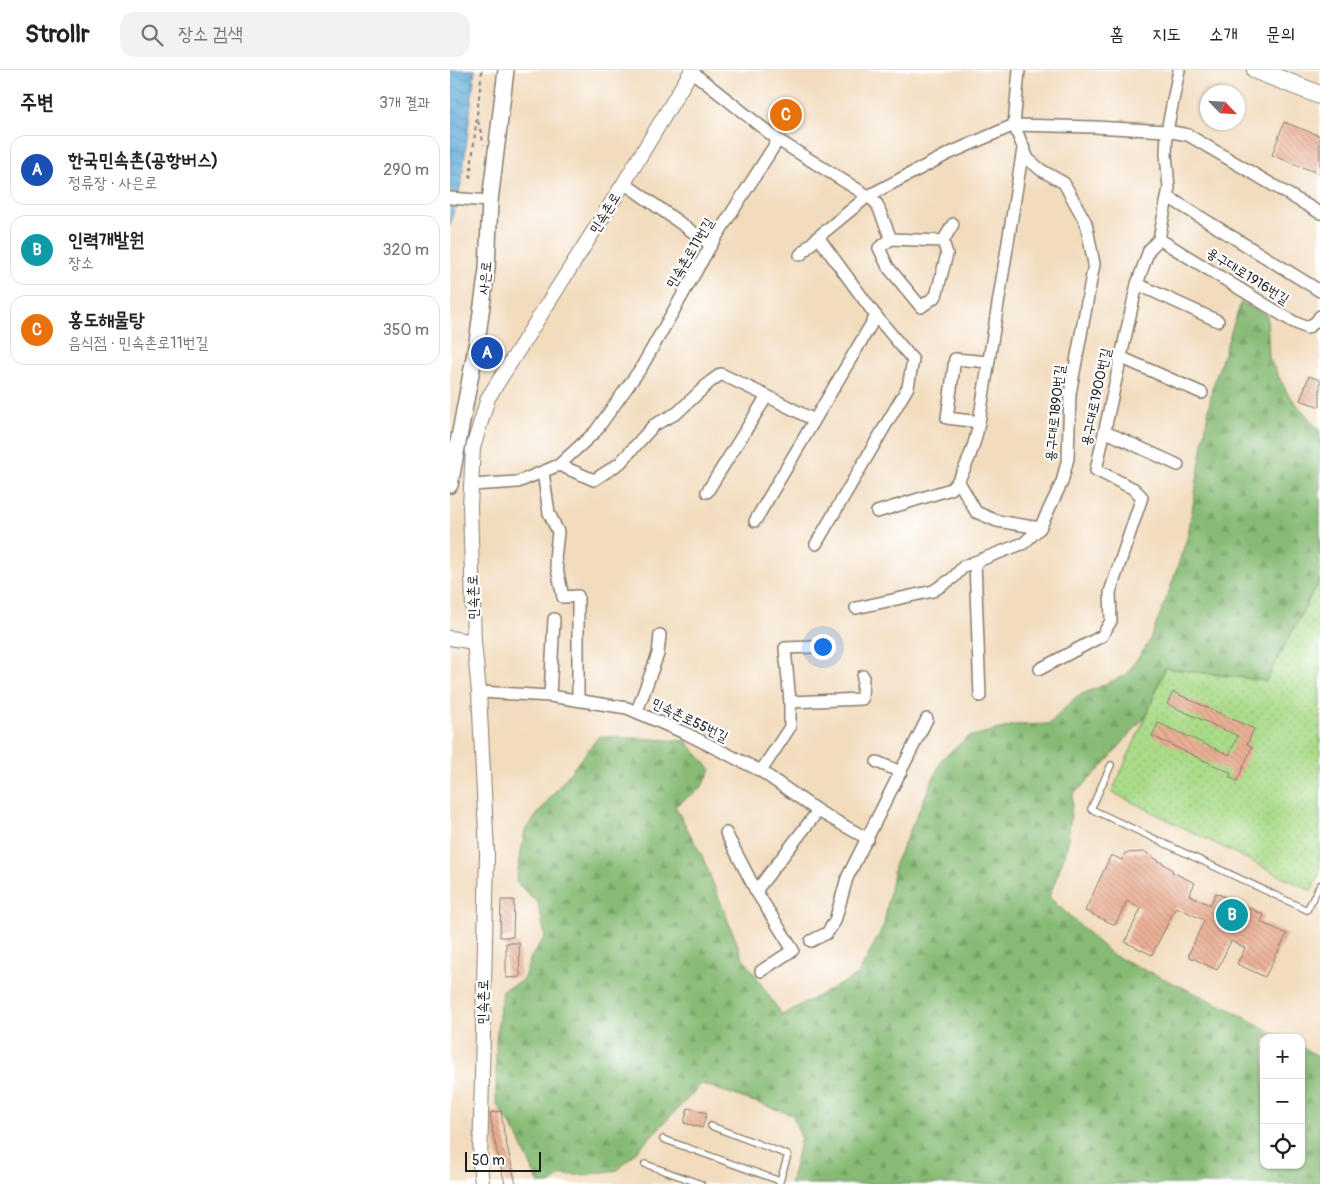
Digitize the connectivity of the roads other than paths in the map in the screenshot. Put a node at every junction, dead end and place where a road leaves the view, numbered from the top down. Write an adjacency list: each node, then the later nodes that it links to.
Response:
1 (506, 70): 15 (main road, 사은로)
2 (1018, 70): 7 (street, 용구대로1890번길)
3 (1179, 70): 8 (street, 용구대로1900번길)
4 (1256, 70): 6 (main road)
5 (692, 71): 9 (street); 11 (street, 민속촌로)
6 (1320, 95)
7 (1014, 125): 8 (street); 10 (street, 용구대로1890번길); 12 (street)
8 (1167, 131): 13 (street, 용구대로1900번길); 16 (street)
9 (778, 140): 12 (street); 22 (street, 민속촌로11번길)
10 (1023, 147): 30 (street); 46 (street, 용구대로1890번길)
11 (624, 183): 22 (street); 42 (street, 민속촌로)
12 (868, 196): 18 (street); 19 (street)
13 (1168, 197): 20 (street, 용구대로1900번길); 25 (street)
14 (450, 198): 15 (street)
15 (484, 200): 36 (main road, 사은로)
16 (1320, 213)
17 (952, 224): 21 (street)
18 (818, 237): 23 (street); 26 (street)
19 (891, 239): 21 (street); 21 (street)
20 (1160, 239): 24 (street, 용구대로1900번길); 27 (street, 용구대로1916번길)
21 (943, 241)
22 (712, 245): 37 (street, 민속촌로11번길)
23 (800, 255)
24 (1137, 284): 28 (street); 29 (street, 용구대로1900번길)
25 (1320, 291)
26 (876, 316): 33 (street); 47 (street)
27 (1320, 316)
28 (1218, 320)
29 (1120, 357): 31 (street); 35 (street, 용구대로1900번길)
30 (989, 362): 34 (street); 34 (street)
31 (1202, 393)
32 (767, 396): 33 (street); 37 (street); 43 (street)
33 (814, 420): 45 (street)
34 (979, 422): 40 (street)
35 (1104, 431): 38 (street); 55 (street, 용구대로1900번길)
36 (455, 432): 41 (main road, 사은로)
37 (559, 465): 39 (street, 민속촌로11번길)
38 (1178, 465)
39 (543, 472): 42 (street, 민속촌로11번길); 60 (street)
40 (959, 482): 44 (street); 46 (street)
41 (450, 485)
42 (471, 485): 53 (street, 민속촌로)
43 (707, 492)
44 (877, 512)
45 (755, 521)
46 (1040, 528): 48 (street, 용구대로1890번길)
47 (816, 544)
48 (975, 562): 49 (street, 용구대로1890번길); 59 (street)
49 (856, 608)
50 (554, 618): 58 (street)
51 (660, 635): 62 (street)
52 (450, 638): 53 (street)
53 (474, 642): 57 (street, 민속촌로)
54 (812, 647): 61 (street)
55 (1040, 669)
56 (863, 676): 61 (street)
57 (479, 692): 58 (street, 민속촌로55번길); 79 (street, 민속촌로)
58 (550, 696): 60 (street, 민속촌로55번길)
59 (980, 696)
60 (578, 700): 62 (street, 민속촌로55번길)
61 (790, 702): 66 (street)
62 (637, 711): 66 (street, 민속촌로55번길)
63 (927, 719): 67 (street)
64 (877, 762): 67 (street)
65 (1111, 764): 71 (lane)
66 (761, 771): 68 (street, 민속촌로55번길)
67 (901, 772): 70 (street)
68 (818, 811): 70 (street, 민속촌로55번길); 72 (street)
69 (726, 833): 72 (street)
70 (868, 839): 73 (street)
71 (1320, 885)
72 (756, 891): 74 (street)
73 (811, 941)
74 (762, 971)
75 (711, 1126): 78 (lane)
76 (663, 1139): 78 (lane)
77 (646, 1164): 80 (lane)
78 (780, 1183)
79 (482, 1184)
80 (701, 1184)

